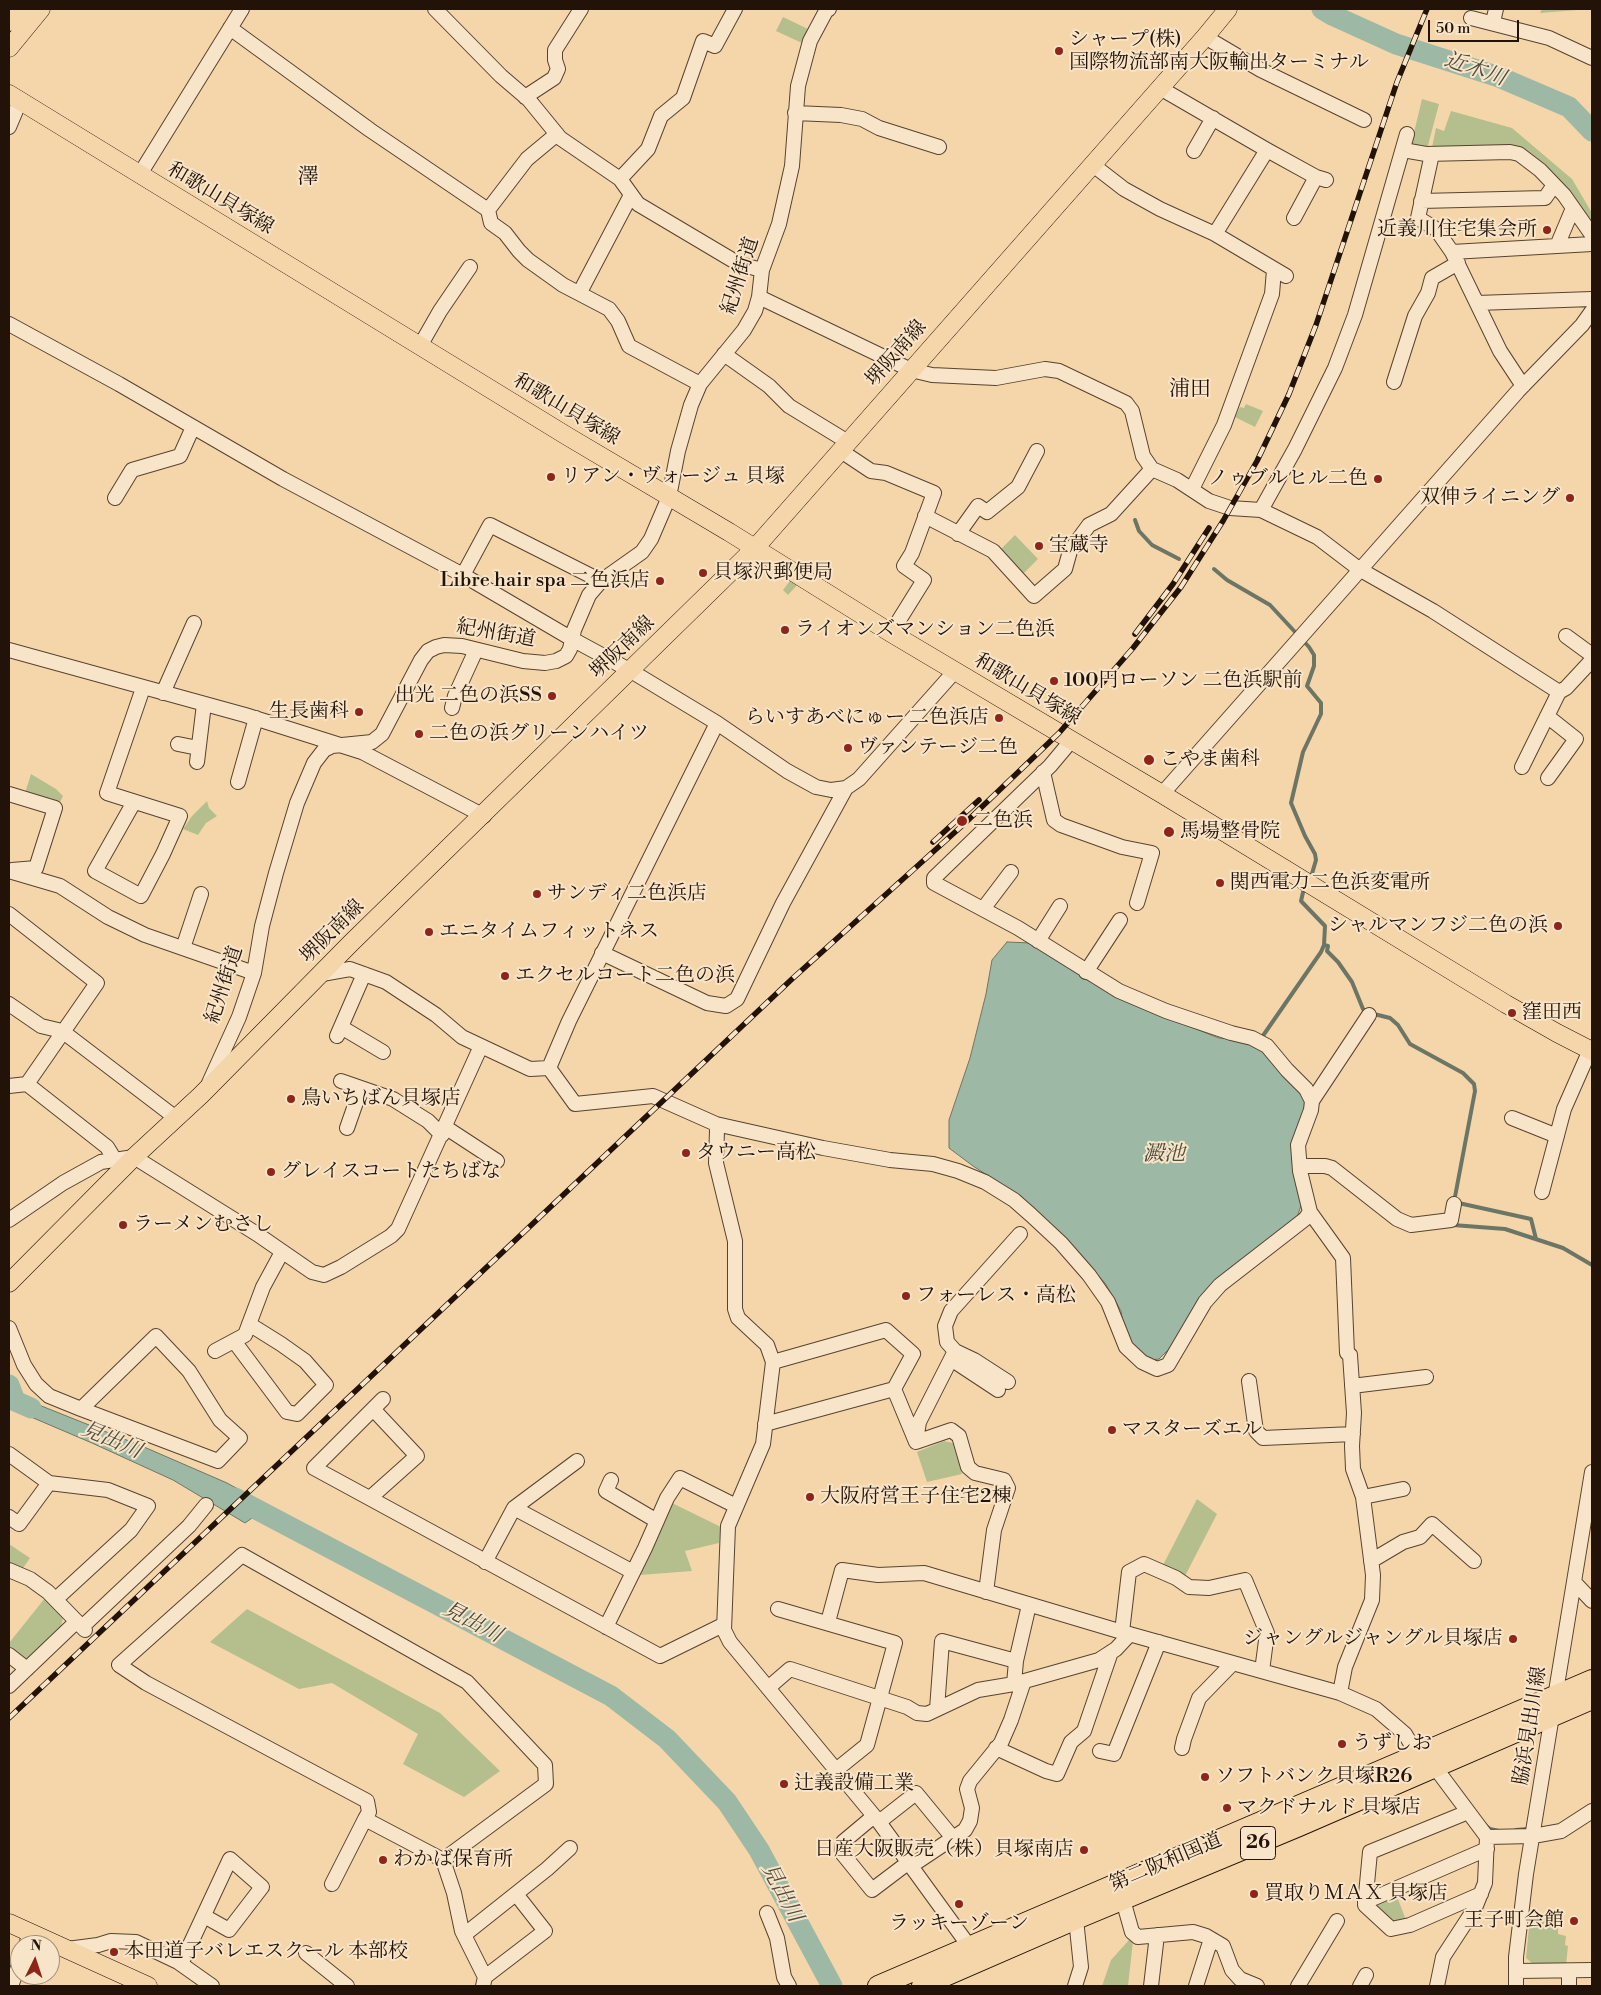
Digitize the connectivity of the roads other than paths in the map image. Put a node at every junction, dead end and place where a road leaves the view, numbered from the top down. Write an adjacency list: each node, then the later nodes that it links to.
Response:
1 (20, 9): 11 (main road)
2 (41, 9): 14 (main road)
3 (242, 9): 12 (street)
4 (435, 9): 17 (street)
5 (580, 9): 17 (street)
6 (735, 9): 32 (street)
7 (829, 9): 19 (street, 紀州街道)
8 (1228, 9): 13 (main road, 堺阪南線)
9 (1494, 16): 10 (street); 15 (street)
10 (1470, 18)
11 (9, 22)
12 (230, 28): 31 (street); 37 (street)
13 (1205, 37): 16 (main road, 堺阪南線); 21 (street)
14 (9, 48)
15 (1592, 58)
16 (1160, 88): 20 (street); 30 (main road, 堺阪南線)
17 (525, 97): 23 (street)
18 (14, 98): 22 (street); 31 (main road, 和歌山貝塚線)
19 (794, 113): 25 (street); 45 (street, 紀州街道)
20 (1213, 118): 26 (street); 28 (street)
21 (1364, 120)
22 (9, 127)
23 (557, 134): 32 (street); 37 (street)
24 (1407, 134): 27 (street)
25 (939, 147)
26 (1267, 150): 38 (street); 39 (street)
27 (1403, 150): 29 (street); 65 (street)
28 (1194, 151)
29 (1432, 154): 33 (street); 35 (street)
30 (1092, 165): 39 (street); 54 (main road, 堺阪南線)
31 (140, 174): 52 (main road, 和歌山貝塚線)
32 (620, 179): 34 (street)
33 (1554, 185): 35 (street); 36 (street)
34 (631, 195): 45 (street); 46 (street)
35 (1421, 201): 43 (street)
36 (1573, 208): 40 (street); 42 (street)
37 (488, 210): 46 (street)
38 (1294, 218)
39 (1214, 234): 62 (street)
40 (1592, 235)
41 (1592, 244): 42 (street)
42 (1557, 246): 43 (street)
43 (1455, 258): 49 (street); 55 (street)
44 (470, 267): 52 (street)
45 (762, 270): 47 (street, 紀州街道)
46 (580, 292): 56 (street)
47 (759, 297): 53 (street, 紀州街道); 54 (street)
48 (1592, 299): 49 (street)
49 (1477, 303): 57 (street)
50 (1592, 311): 57 (street)
51 (9, 324): 58 (street)
52 (420, 346): 63 (main road, 和歌山貝塚線)
53 (724, 354): 56 (street, 紀州街道); 59 (street)
54 (912, 370): 59 (main road, 堺阪南線); 61 (street)
55 (1394, 382)
56 (700, 384): 63 (street, 紀州街道)
57 (1523, 386): 69 (street)
58 (193, 427): 64 (street); 70 (street)
59 (845, 446): 66 (street); 68 (main road, 堺阪南線)
60 (1037, 451): 67 (street)
61 (1152, 469): 62 (street); 67 (street)
62 (1192, 489): 65 (street)
63 (669, 497): 68 (main road, 和歌山貝塚線); 71 (street, 紀州街道)
64 (114, 498)
65 (1262, 510): 69 (street)
66 (925, 516): 67 (street); 73 (street)
67 (958, 534)
68 (755, 548): 73 (main road, 和歌山貝塚線); 80 (main road, 堺阪南線)
69 (1359, 569): 83 (street); 99 (street)
70 (463, 575): 71 (street); 75 (street)
71 (601, 581): 75 (street, 紀州街道)
72 (194, 623): 84 (street)
73 (891, 633): 81 (main road, 和歌山貝塚線)
74 (1566, 636): 78 (street)
75 (572, 639): 77 (street, 紀州街道); 80 (street)
76 (9, 650): 82 (street)
77 (476, 650): 86 (street); 92 (street, 紀州街道)
78 (1592, 654)
79 (1592, 660): 83 (street)
80 (631, 671): 89 (street); 101 (main road, 堺阪南線)
81 (955, 671): 90 (main road, 和歌山貝塚線); 97 (street)
82 (143, 688): 84 (street); 100 (street)
83 (1559, 692): 87 (street)
84 (163, 693): 85 (street)
85 (204, 704): 88 (street); 91 (street)
86 (452, 708)
87 (1547, 716): 93 (street); 95 (street)
88 (256, 718): 92 (street); 96 (street)
89 (717, 723): 97 (street); 112 (street)
90 (1071, 741): 94 (street); 99 (main road, 和歌山貝塚線)
91 (178, 744)
92 (344, 746): 101 (street); 114 (street, 紀州街道)
93 (1522, 767)
94 (1043, 772): 105 (street); 107 (street)
95 (1548, 778)
96 (238, 782)
97 (846, 788): 112 (street)
98 (9, 794): 102 (street)
99 (1162, 794): 121 (main road, 和歌山貝塚線)
100 (134, 802): 100 (street)
101 (484, 816): 115 (main road, 堺阪南線)
102 (9, 871): 111 (street)
103 (1011, 872): 107 (street)
104 (201, 894): 111 (street)
105 (1137, 903)
106 (1060, 906): 110 (street)
107 (982, 909): 110 (street)
108 (9, 914): 119 (street)
109 (1120, 920): 113 (street)
110 (1038, 941): 113 (street)
111 (183, 948): 114 (street)
112 (602, 953): 123 (street)
113 (1086, 972): 129 (street)
114 (254, 973): 128 (street, 紀州街道)
115 (322, 974): 116 (street); 128 (main road, 堺阪南線)
116 (364, 974): 120 (street); 122 (street)
117 (9, 1004): 119 (street)
118 (1369, 1015): 129 (street)
119 (62, 1031): 125 (street); 130 (street)
120 (481, 1046): 123 (street); 134 (street)
121 (1591, 1050): 135 (street)
122 (383, 1052)
123 (549, 1068): 132 (street)
124 (341, 1081): 127 (street)
125 (26, 1084): 126 (street); 137 (street)
126 (9, 1086)
127 (361, 1088): 133 (street); 134 (street)
128 (206, 1090): 130 (main road, 堺阪南線)
129 (1312, 1101): 139 (street)
130 (176, 1118): 136 (main road, 堺阪南線)
131 (1512, 1118): 135 (street)
132 (716, 1124): 142 (street); 152 (street)
133 (347, 1128)
134 (443, 1131): 138 (street); 145 (street)
135 (1557, 1136): 140 (street)
136 (134, 1157): 137 (street); 145 (street); 146 (main road, 堺阪南線)
137 (115, 1160): 143 (street)
138 (497, 1162)
139 (1300, 1166): 141 (street); 142 (street)
140 (1542, 1192)
141 (1454, 1204)
142 (1310, 1212): 156 (street)
143 (9, 1220)
144 (1020, 1234): 151 (street)
145 (282, 1252): 147 (street)
146 (9, 1282)
147 (249, 1324): 149 (street); 149 (street)
148 (9, 1328): 158 (street)
149 (234, 1341): 150 (street)
150 (215, 1351)
151 (953, 1355): 155 (street); 161 (street)
152 (773, 1362): 157 (street); 159 (street)
153 (1426, 1377): 156 (street)
154 (1249, 1381): 160 (street)
155 (1003, 1386)
156 (1352, 1386): 160 (street)
157 (894, 1390): 159 (street); 161 (street)
158 (81, 1409): 158 (street)
159 (765, 1424): 171 (street)
160 (1353, 1434): 168 (street)
161 (916, 1442): 181 (street)
162 (9, 1454): 166 (street)
163 (577, 1461): 172 (street)
164 (1592, 1472): 180 (street, 脇浜見出川線)
165 (611, 1480): 174 (street)
166 (49, 1483): 173 (street); 182 (street)
167 (1403, 1489): 168 (street)
168 (1363, 1497): 175 (street)
169 (370, 1498): 169 (street); 177 (street)
170 (206, 1505): 188 (street)
171 (736, 1506): 174 (street); 187 (street)
172 (514, 1508): 177 (street); 179 (street)
173 (9, 1517)
174 (657, 1521): 179 (street)
175 (1371, 1561): 176 (street); 202 (street)
176 (1474, 1561)
177 (485, 1562): 189 (street)
178 (9, 1570): 182 (street)
179 (633, 1572): 189 (street)
180 (1574, 1582): 183 (street); 205 (street, 脇浜見出川線)
181 (986, 1592): 184 (street); 186 (street)
182 (56, 1600): 188 (street)
183 (1592, 1601)
184 (1029, 1605): 190 (street); 194 (street)
185 (778, 1609): 186 (street)
186 (828, 1622): 203 (street)
187 (723, 1625): 189 (street); 201 (street)
188 (81, 1626): 196 (street)
189 (606, 1627)
190 (1126, 1633): 191 (street); 192 (street); 197 (street)
191 (1159, 1642): 195 (street); 209 (street)
192 (1111, 1652): 199 (street); 207 (street)
193 (9, 1655): 196 (street)
194 (1016, 1661): 199 (street); 206 (street)
195 (1233, 1663): 197 (street); 208 (street)
196 (27, 1669): 200 (street)
197 (1262, 1672): 202 (street)
198 (1592, 1680): 205 (highway, 第二阪和国道 / 26)
199 (1019, 1683): 206 (street); 207 (street)
200 (9, 1686)
201 (768, 1688): 203 (street); 211 (street)
202 (1340, 1693): 210 (street)
203 (880, 1698): 206 (street); 211 (street)
204 (1592, 1699): 205 (highway, 第二阪和国道 / 26)
205 (1554, 1706): 210 (highway, 第二阪和国道 / 26); 216 (street, 脇浜見出川線)
206 (937, 1709)
207 (996, 1748): 217 (street)
208 (1182, 1748)
209 (1100, 1750)
210 (1426, 1761): 213 (street); 225 (highway, 第二阪和国道 / 26); 236 (highway, 第二阪和国道 / 26)
211 (836, 1770): 215 (street)
212 (1592, 1811): 216 (street)
213 (1468, 1812): 218 (street); 226 (street)
214 (365, 1819): 220 (street); 220 (street); 222 (street)
215 (876, 1819): 217 (street); 221 (street); 221 (street)
216 (1532, 1836): 218 (street); 244 (street, 脇浜見出川線)
217 (954, 1838): 221 (street)
218 (1487, 1843): 224 (street); 226 (street)
219 (570, 1848): 223 (street)
220 (443, 1860): 233 (street)
221 (910, 1864): 236 (street)
222 (332, 1884)
223 (516, 1894): 233 (street); 243 (street)
224 (1480, 1894): 226 (street); 256 (street)
225 (1123, 1900): 229 (highway, 第二阪和国道 / 26); 234 (street)
226 (1365, 1902)
227 (767, 1912): 248 (street)
228 (204, 1916): 228 (street); 240 (street)
229 (1076, 1919): 250 (highway, 第二阪和国道 / 26); 251 (street)
230 (1337, 1921): 255 (street)
231 (9, 1923): 232 (main road)
232 (23, 1935)
233 (464, 1935): 243 (street)
234 (1157, 1935): 235 (street); 252 (street)
235 (1211, 1939): 253 (street); 254 (street)
236 (969, 1946): 249 (highway, 第二阪和国道 / 26)
237 (60, 1947): 238 (main road)
238 (66, 1949): 240 (street); 245 (main road)
239 (306, 1953): 247 (street)
240 (182, 1964): 246 (street)
241 (1592, 1970): 242 (street)
242 (1568, 1971): 244 (street); 257 (street)
243 (484, 1982)
244 (1515, 1982)
245 (148, 1986)
246 (212, 1986)
247 (347, 1986)
248 (789, 1986)
249 (878, 1986)
250 (922, 1986)
251 (1075, 1986)
252 (1151, 1986)
253 (1196, 1986)
254 (1257, 1986)
255 (1298, 1986)
256 (1437, 1986)
257 (1569, 1986)

